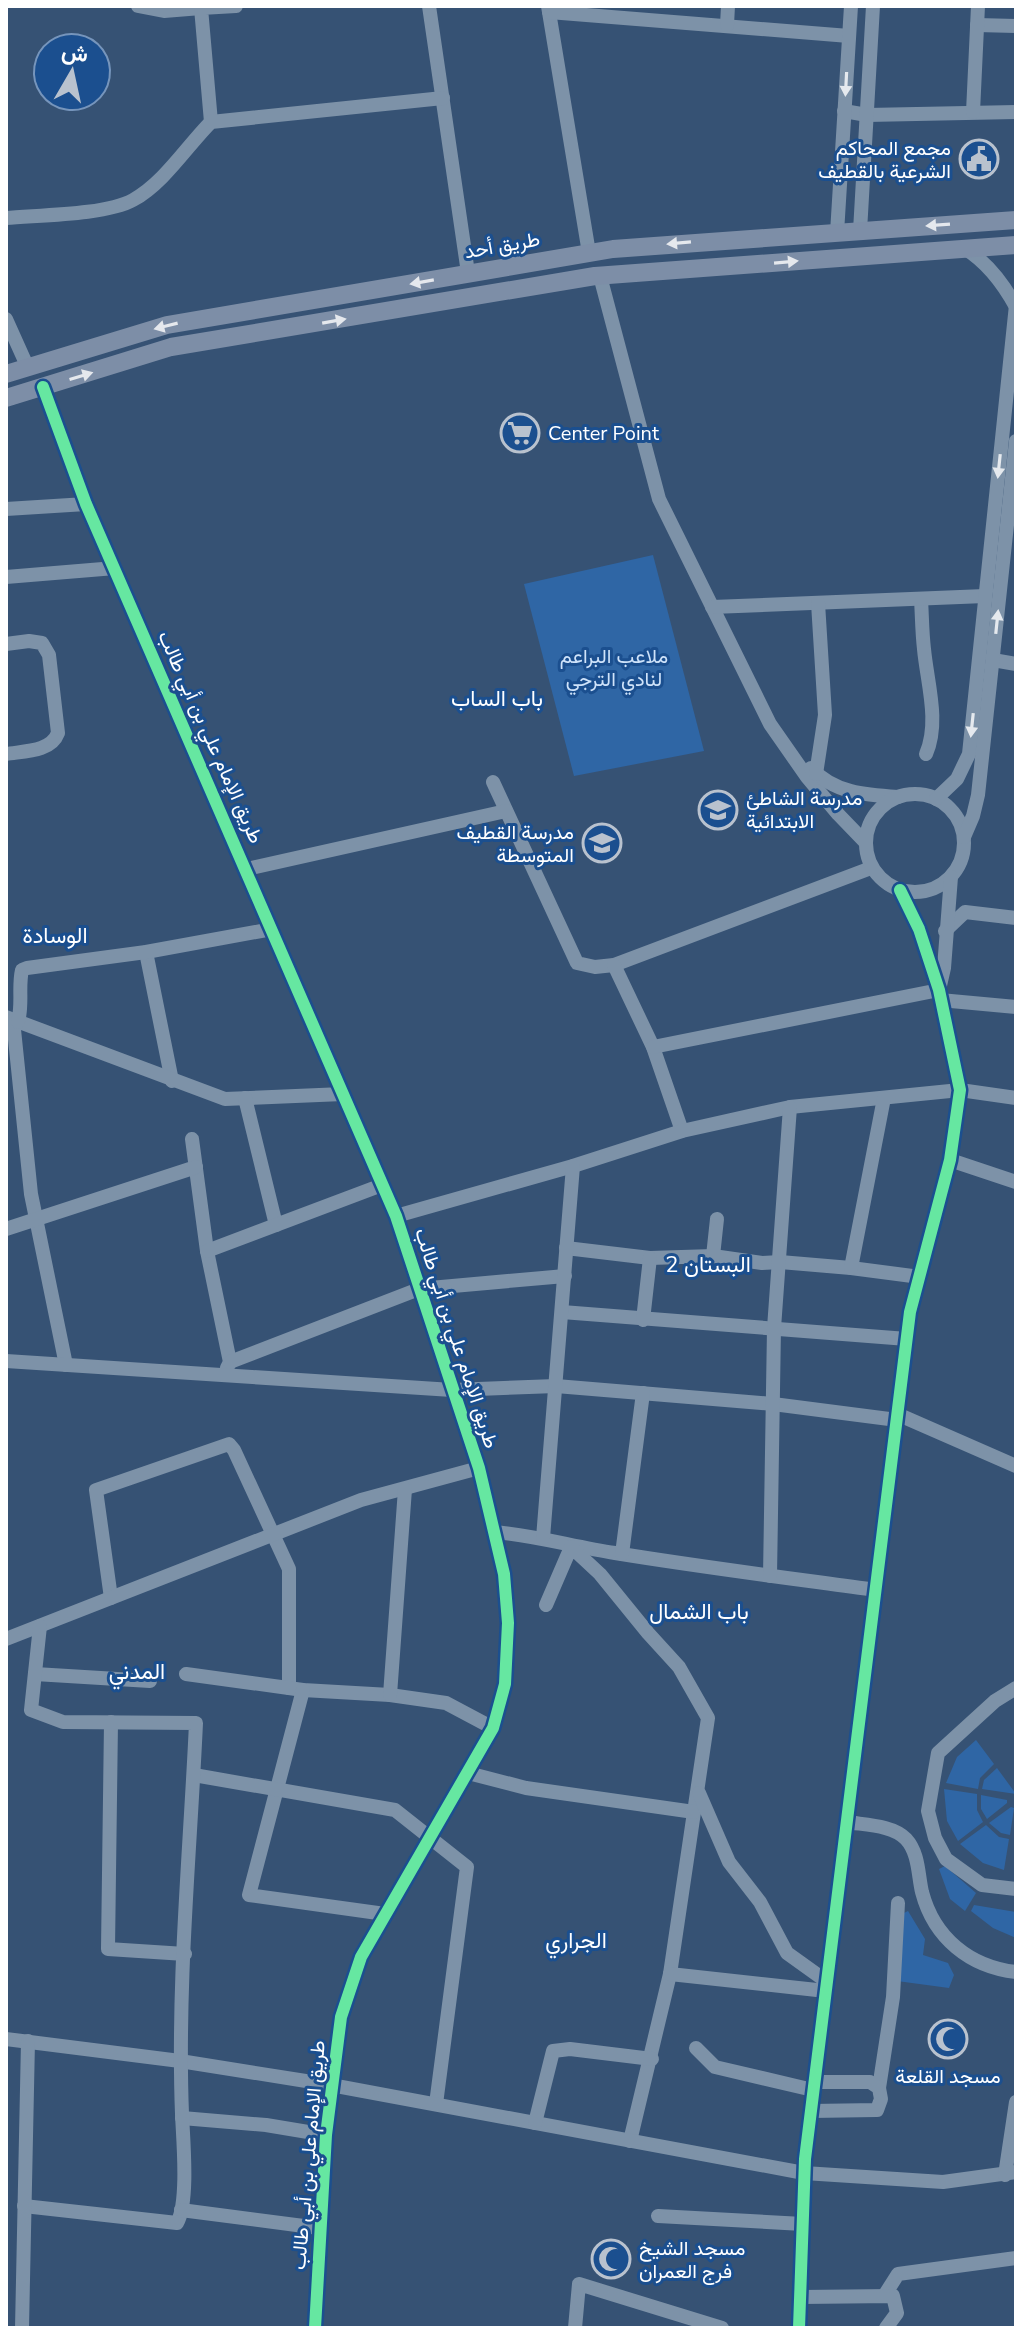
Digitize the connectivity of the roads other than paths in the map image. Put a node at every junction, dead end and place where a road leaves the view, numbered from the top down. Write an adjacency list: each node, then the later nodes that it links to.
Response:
1 (138, 6): 8 (street)
2 (236, 6): 8 (street)
3 (429, 6): 14 (street)
4 (728, 6): 10 (street)
5 (851, 6): 13 (street)
6 (873, 6): 18 (street)
7 (978, 6): 11 (street)
8 (201, 8): 19 (street)
9 (548, 9): 10 (street); 26 (street)
10 (727, 25): 13 (street)
11 (977, 25): 12 (street); 16 (street)
12 (1016, 26)
13 (849, 36): 15 (street, one-way to 15)
14 (443, 98): 19 (street); 27 (street)
15 (844, 111): 18 (street); 23 (street)
16 (973, 112): 17 (street); 18 (street)
17 (1016, 112)
18 (867, 115): 22 (street)
19 (211, 122): 20 (street)
20 (6, 218)
21 (1016, 220): 22 (main road, طريق أحد, one-way to 22)
22 (860, 231): 23 (main road, طريق أحد)
23 (837, 233): 26 (main road, طريق أحد, one-way to 26)
24 (1016, 245): 25 (main road)
25 (964, 247): 28 (main road, one-way to 25); 29 (street)
26 (589, 253): 27 (main road, طريق أحد)
27 (468, 273): 31 (main road, طريق أحد, one-way to 31)
28 (600, 276): 33 (main road, one-way to 28); 43 (street)
29 (1016, 306): 40 (street, one-way to 40)
30 (6, 319): 31 (street)
31 (28, 368): 32 (main road, طريق أحد)
32 (6, 374)
33 (43, 387): 34 (main road); 36 (street, طريق الإمام علي بن أبي طالب)
34 (6, 398)
35 (1016, 441): 45 (street, one-way to 35)
36 (86, 504): 37 (street); 38 (street, طريق الإمام علي بن أبي طالب)
37 (6, 509)
38 (115, 568): 39 (street); 58 (street, طريق الإمام علي بن أبي طالب)
39 (6, 577)
40 (985, 596): 41 (street); 53 (street, one-way to 53)
41 (921, 599): 42 (street); 49 (street)
42 (818, 603): 43 (street); 50 (street)
43 (712, 607): 47 (street)
44 (6, 644): 48 (street)
45 (993, 660): 46 (street); 55 (street)
46 (1016, 664)
47 (770, 724): 50 (street); 56 (street)
48 (6, 754)
49 (926, 754)
50 (816, 774): 52 (street)
51 (493, 782): 54 (street)
52 (899, 797): 53 (street); 56 (street)
53 (936, 799): 55 (street)
54 (506, 811): 58 (street); 65 (street)
55 (964, 837): 59 (street)
56 (865, 842): 57 (street)
57 (871, 868): 60 (street); 65 (street)
58 (247, 869): 62 (street, طريق الإمام علي بن أبي طالب)
59 (951, 877): 60 (street); 63 (street)
60 (900, 890): 66 (street)
61 (1016, 918): 63 (street)
62 (272, 929): 64 (street); 72 (street, طريق الإمام علي بن أبي طالب)
63 (945, 931): 66 (street)
64 (146, 952): 68 (street); 70 (street)
65 (614, 965): 69 (street)
66 (939, 995): 67 (street); 69 (street); 71 (street)
67 (1016, 1007)
68 (12, 1020): 70 (street); 86 (street)
69 (653, 1047): 77 (street)
70 (172, 1081): 73 (street)
71 (960, 1090): 74 (street); 75 (street); 79 (street)
72 (343, 1094): 73 (street); 83 (street, طريق الإمام علي بن أبي طالب)
73 (245, 1098): 87 (street)
74 (884, 1098): 76 (street); 94 (street)
75 (1016, 1098)
76 (790, 1107): 77 (street); 93 (street)
77 (682, 1131): 80 (street)
78 (192, 1139): 81 (street)
79 (950, 1160): 82 (street); 96 (street)
80 (573, 1166): 84 (street); 89 (street)
81 (196, 1167): 86 (street); 90 (street)
82 (1016, 1182)
83 (382, 1185): 84 (street, طريق الإمام علي بن أبي طالب); 87 (street)
84 (396, 1216): 97 (street, طريق الإمام علي بن أبي طالب)
85 (717, 1219): 91 (street)
86 (36, 1220): 88 (street); 104 (street)
87 (276, 1225): 90 (street)
88 (6, 1229)
89 (566, 1248): 92 (street); 95 (street)
90 (207, 1251): 103 (street)
91 (713, 1256): 92 (street); 93 (street)
92 (650, 1258): 99 (street)
93 (780, 1262): 94 (street); 100 (street)
94 (851, 1268): 96 (street)
95 (565, 1276): 97 (street); 98 (street)
96 (920, 1277): 101 (street)
97 (419, 1289): 103 (street); 107 (street, طريق الإمام علي بن أبي طالب)
98 (562, 1312): 99 (street); 106 (street)
99 (643, 1320): 100 (street)
100 (774, 1328): 101 (street); 109 (street)
101 (907, 1339): 110 (street)
102 (6, 1361): 104 (street)
103 (230, 1362): 105 (street)
104 (66, 1365): 105 (street)
105 (223, 1376): 107 (street)
106 (556, 1386): 107 (street); 108 (street); 116 (street)
107 (452, 1390): 112 (street, طريق الإمام علي بن أبي طالب)
108 (643, 1393): 109 (street); 118 (street)
109 (773, 1404): 110 (street); 119 (street)
110 (897, 1417): 111 (street); 120 (street)
111 (1016, 1466)
112 (479, 1468): 113 (street); 114 (street, طريق الإمام علي بن أبي طالب)
113 (405, 1489): 115 (street); 130 (street)
114 (494, 1532): 116 (street); 132 (street, طريق الإمام علي بن أبي طالب)
115 (273, 1534): 121 (street); 121 (street); 129 (street)
116 (543, 1538): 117 (street)
117 (571, 1547): 118 (street); 122 (street); 136 (street)
118 (622, 1554): 119 (street)
119 (770, 1576): 120 (street)
120 (876, 1590): 138 (street)
121 (111, 1598): 123 (street)
122 (546, 1605)
123 (40, 1626): 124 (street); 125 (street)
124 (6, 1639)
125 (35, 1674): 127 (street); 131 (street)
126 (186, 1674): 129 (street)
127 (150, 1681)
128 (1016, 1688): 140 (street)
129 (296, 1689): 130 (street); 135 (street)
130 (390, 1695): 132 (street)
131 (111, 1722): 134 (street); 143 (street)
132 (493, 1728): 133 (street, طريق الإمام علي بن أبي طالب)
133 (468, 1773): 137 (street); 139 (street, طريق الإمام علي بن أبي طالب)
134 (194, 1775): 135 (street); 143 (street)
135 (277, 1791): 139 (street); 142 (street)
136 (698, 1791): 137 (street); 146 (street)
137 (694, 1812): 145 (street)
138 (847, 1822): 144 (street); 146 (street)
139 (430, 1840): 142 (street, طريق الإمام علي بن أبي طالب); 156 (street)
140 (1016, 1889)
141 (898, 1903): 154 (street)
142 (385, 1914): 152 (street, طريق الإمام علي بن أبي طالب)
143 (185, 1954): 151 (street)
144 (1016, 1972)
145 (670, 1974): 146 (street); 150 (street)
146 (826, 1986): 153 (street)
147 (6, 2039): 148 (street)
148 (28, 2041): 151 (street); 164 (street)
149 (696, 2048): 153 (street)
150 (652, 2059): 159 (street); 161 (street)
151 (180, 2061): 152 (street); 158 (street)
152 (331, 2085): 156 (street); 160 (street, طريق الإمام علي بن أبي طالب)
153 (814, 2086): 154 (street); 157 (street)
154 (879, 2088): 157 (street)
155 (1016, 2102): 163 (street)
156 (436, 2104): 159 (street)
157 (811, 2111): 162 (street)
158 (182, 2118): 160 (street); 165 (street)
159 (535, 2123): 161 (street)
160 (326, 2135): 168 (street, طريق الإمام علي بن أبي طالب)
161 (630, 2141): 162 (street)
162 (804, 2173): 163 (street); 167 (street)
163 (1011, 2174)
164 (24, 2206): 165 (street); 172 (street)
165 (181, 2210): 168 (street)
166 (658, 2216): 167 (street)
167 (803, 2224): 171 (street)
168 (319, 2228): 173 (street, طريق الإمام علي بن أبي طالب)
169 (1016, 2258): 170 (street)
170 (884, 2296): 171 (street); 177 (street)
171 (801, 2297): 176 (street)
172 (22, 2328)
173 (315, 2328)
174 (575, 2328): 175 (street)
175 (722, 2328)
176 (799, 2328)
177 (886, 2328)

